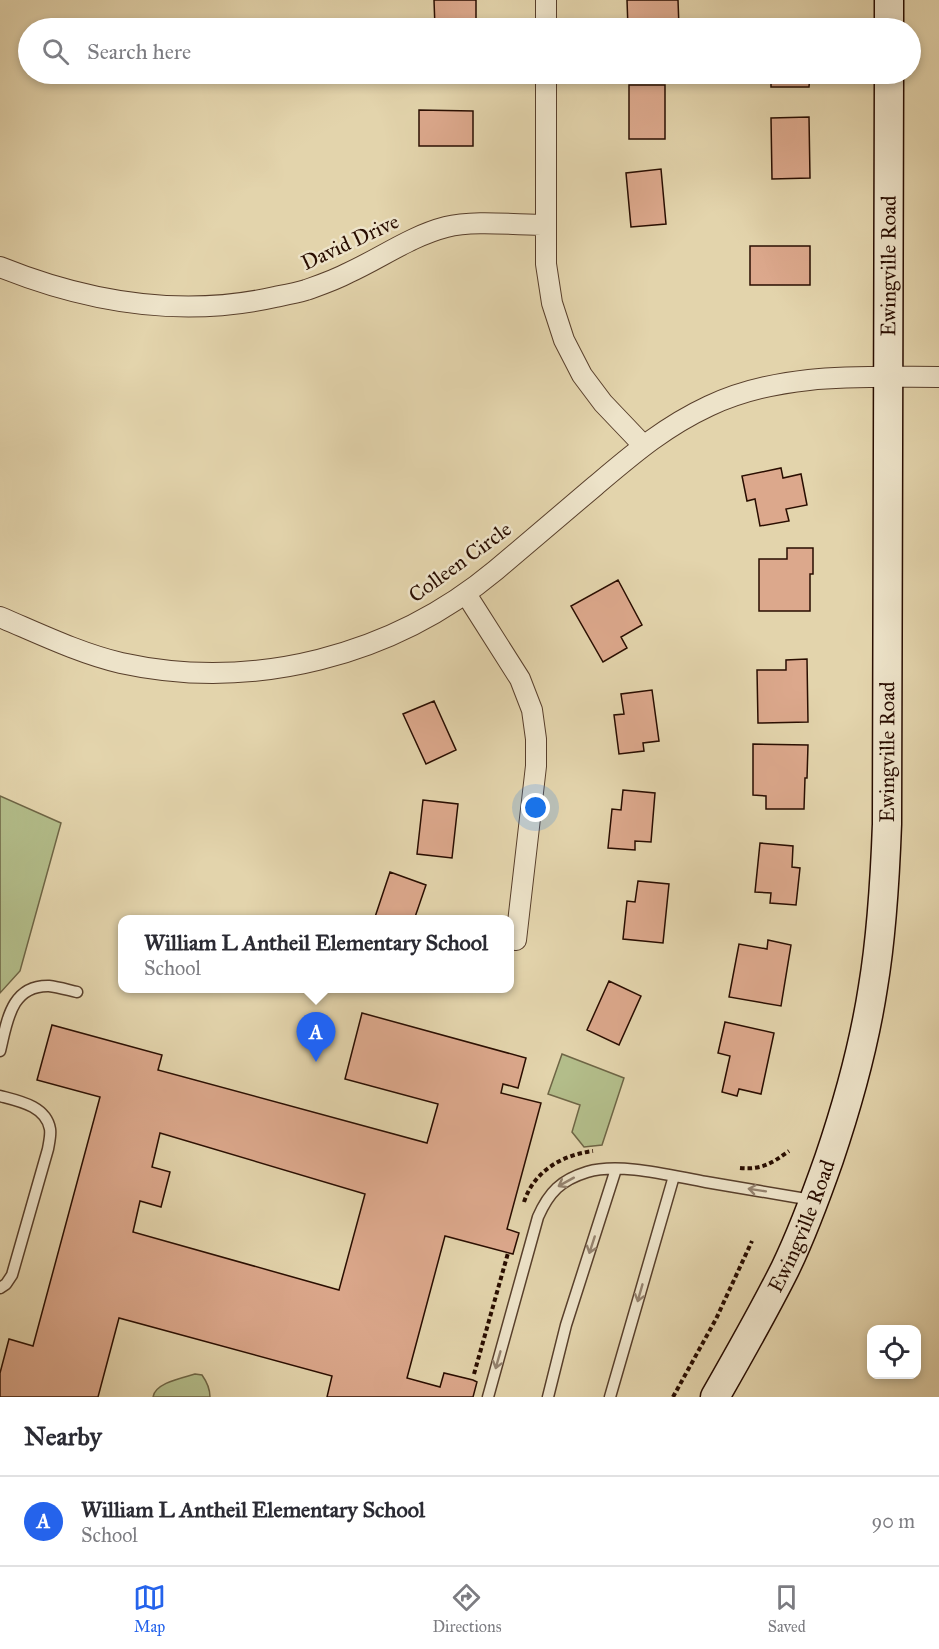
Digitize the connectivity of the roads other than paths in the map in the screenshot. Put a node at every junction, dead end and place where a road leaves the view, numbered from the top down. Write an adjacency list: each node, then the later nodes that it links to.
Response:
1 (546, 0): 3 (street)
2 (889, 0): 4 (main road)
3 (546, 18)
4 (889, 18)
5 (546, 84): 7 (street)
6 (889, 84): 9 (main road, Ewingville Road)
7 (546, 225): 8 (street, David Drive); 11 (street)
8 (0, 267)
9 (888, 377): 10 (street, Colleen Circle); 11 (street, Colleen Circle); 20 (main road, Ewingville Road)
10 (939, 377)
11 (644, 446): 12 (street, Colleen Circle)
12 (466, 594): 13 (street, Colleen Circle); 14 (street)
13 (0, 617)
14 (516, 940)
15 (77, 992): 16 (lane)
16 (0, 1051)
17 (0, 1096): 21 (lane)
18 (616, 1169): 19 (lane); 22 (lane, one-way to 22); 23 (lane, one-way to 23)
19 (674, 1176): 20 (lane, one-way to 19); 24 (lane, one-way to 24)
20 (815, 1201): 25 (main road, Ewingville Road)
21 (0, 1288)
22 (488, 1397)
23 (548, 1397)
24 (610, 1397)
25 (715, 1397)

